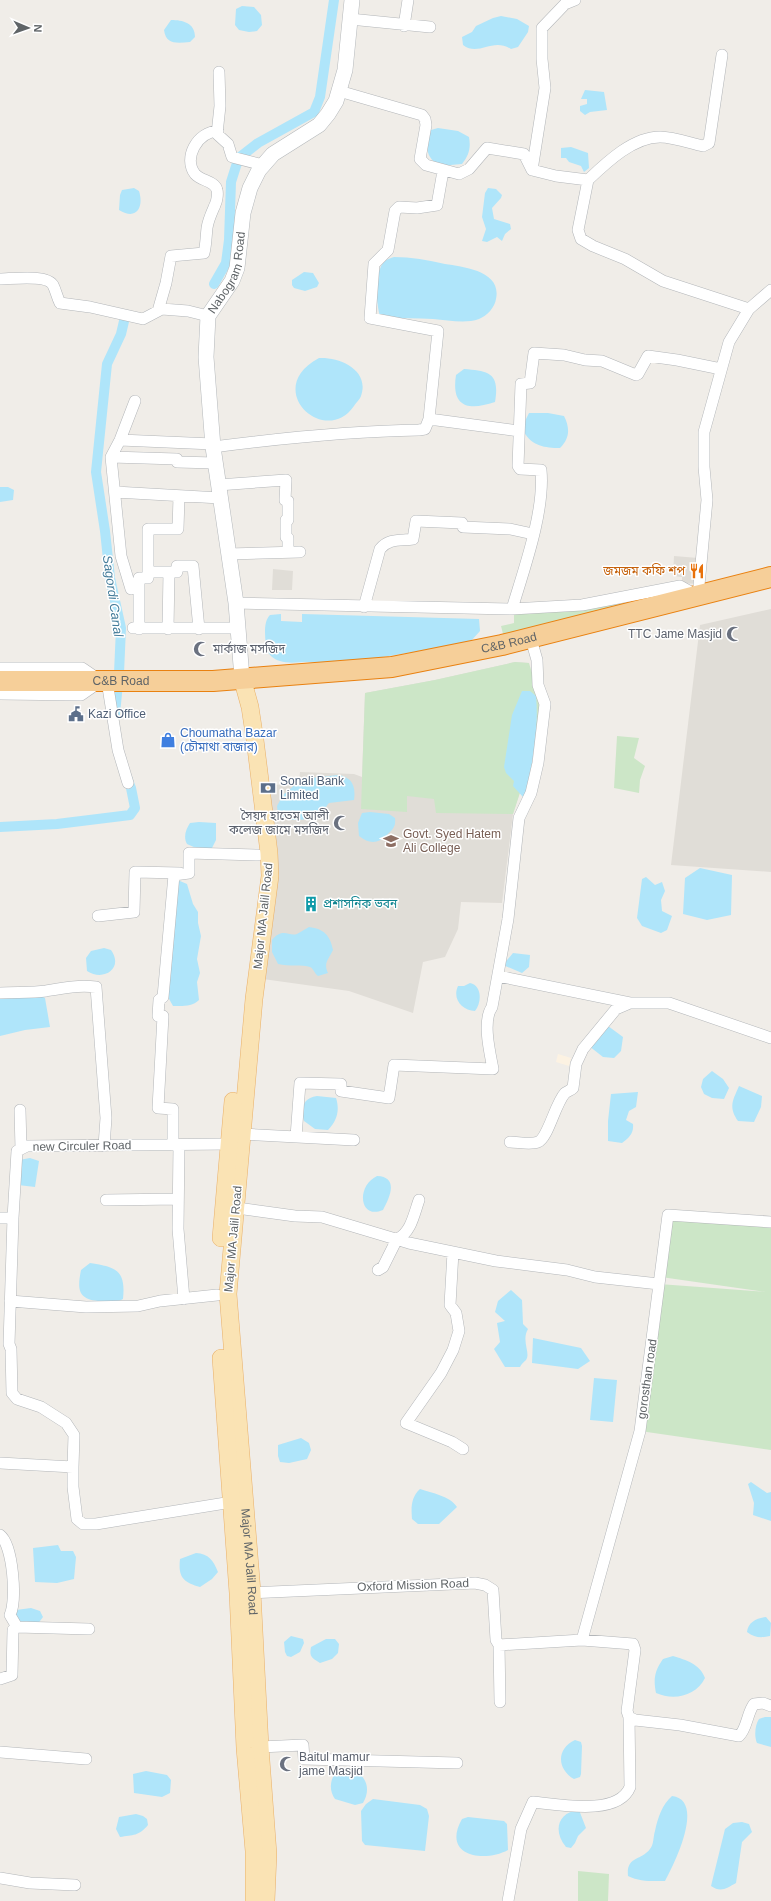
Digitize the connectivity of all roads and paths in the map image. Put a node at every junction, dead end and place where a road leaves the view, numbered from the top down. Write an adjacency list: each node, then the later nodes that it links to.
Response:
1 (352, 0): 4 (main road, Nabogram Road)
2 (408, 0): 5 (street)
3 (576, 0): 12 (street)
4 (350, 19): 5 (street); 9 (main road, Nabogram Road)
5 (404, 26): 6 (street)
6 (430, 27)
7 (722, 55): 14 (street)
8 (219, 72): 10 (street)
9 (339, 91): 11 (main road, Nabogram Road); 13 (street)
10 (218, 131): 11 (street); 18 (street)
11 (263, 166): 19 (main road, Nabogram Road)
12 (532, 170): 13 (street); 14 (street)
13 (443, 171): 22 (street)
14 (588, 180): 17 (street)
15 (0, 279): 18 (street)
16 (771, 290): 17 (street)
17 (749, 310): 20 (street)
18 (158, 311): 19 (street)
19 (208, 316): 25 (main road, Nabogram Road)
20 (721, 369): 23 (street); 40 (street)
21 (135, 400): 24 (street)
22 (429, 419): 23 (street); 25 (street)
23 (519, 431): 31 (street)
24 (120, 440): 25 (street); 26 (street)
25 (213, 445): 27 (main road, Nabogram Road)
26 (111, 457): 27 (street); 28 (street)
27 (215, 463): 29 (main road, Nabogram Road)
28 (115, 492): 30 (street); 39 (street)
29 (219, 492): 30 (street); 32 (street); 34 (main road, Nabogram Road)
30 (179, 497): 35 (street)
31 (533, 534): 42 (street); 43 (street)
32 (288, 552): 33 (street); 34 (street)
33 (300, 552)
34 (228, 554): 41 (main road, Nabogram Road)
35 (148, 572): 36 (street); 45 (street)
36 (169, 572): 45 (street); 46 (street)
37 (771, 577): 40 (highway, C&B Road)
38 (771, 588): 47 (highway, C&B Road)
39 (131, 589)
40 (698, 596): 43 (street); 49 (highway, C&B Road)
41 (236, 603): 42 (street); 44 (main road, Nabogram Road)
42 (364, 607): 43 (street)
43 (512, 609)
44 (238, 628): 46 (street); 49 (main road, Nabogram Road)
45 (168, 629): 46 (street)
46 (199, 629)
47 (534, 646): 49 (highway, C&B Road); 57 (street)
48 (0, 668): 51 (street)
49 (242, 678): 51 (highway, C&B Road); 54 (main road, Major MA Jalil Road); 62 (main road, Major MA Jalil Road)
50 (0, 681): 51 (highway, C&B Road)
51 (107, 681): 52 (street); 53 (street)
52 (0, 694)
53 (128, 783)
54 (258, 855): 55 (street); 66 (main road, Major MA Jalil Road)
55 (189, 873): 56 (street); 67 (street)
56 (98, 916)
57 (498, 976): 59 (street); 63 (street)
58 (0, 993): 68 (street)
59 (630, 1003): 60 (street); 65 (street)
60 (771, 1038)
61 (20, 1110): 69 (street)
62 (242, 1134): 63 (street); 73 (main road, Major MA Jalil Road)
63 (296, 1137): 64 (street)
64 (354, 1140)
65 (510, 1142)
66 (228, 1144): 67 (street, new Circuler Road); 73 (main road, Major MA Jalil Road)
67 (176, 1145): 68 (street, new Circuler Road); 70 (street)
68 (104, 1146): 69 (street, new Circuler Road)
69 (21, 1149): 75 (street, new Circuler Road)
70 (178, 1199): 71 (street); 82 (street)
71 (106, 1200)
72 (419, 1200): 77 (street)
73 (229, 1206): 77 (street); 81 (main road, Major MA Jalil Road); 87 (main road, Major MA Jalil Road)
74 (0, 1218): 75 (street)
75 (13, 1218): 83 (street)
76 (771, 1222): 80 (street, gorosthan road)
77 (397, 1240): 78 (street); 79 (street)
78 (453, 1252): 80 (street); 84 (street)
79 (378, 1270)
80 (660, 1284): 93 (street, gorosthan road)
81 (217, 1295): 82 (street); 87 (main road, Major MA Jalil Road)
82 (184, 1299): 83 (street)
83 (10, 1301): 86 (street)
84 (463, 1449)
85 (0, 1463): 86 (street)
86 (73, 1467): 87 (street)
87 (237, 1502): 89 (main road, Major MA Jalil Road)
88 (0, 1535): 90 (street)
89 (245, 1593): 94 (street, Oxford Mission Road); 99 (main road, Major MA Jalil Road); 105 (main road, Major MA Jalil Road)
90 (5, 1615): 91 (street)
91 (17, 1627): 92 (street); 95 (street)
92 (89, 1629)
93 (582, 1640): 94 (street); 98 (street)
94 (499, 1645): 96 (street, Oxford Mission Road)
95 (0, 1679)
96 (500, 1702)
97 (771, 1706): 98 (street)
98 (629, 1717): 107 (street)
99 (260, 1747): 102 (street); 106 (main road, Major MA Jalil Road)
100 (0, 1752): 101 (street)
101 (86, 1759)
102 (456, 1763)
103 (0, 1878): 104 (street)
104 (75, 1885)
105 (254, 1901)
106 (266, 1901)
107 (508, 1901)

